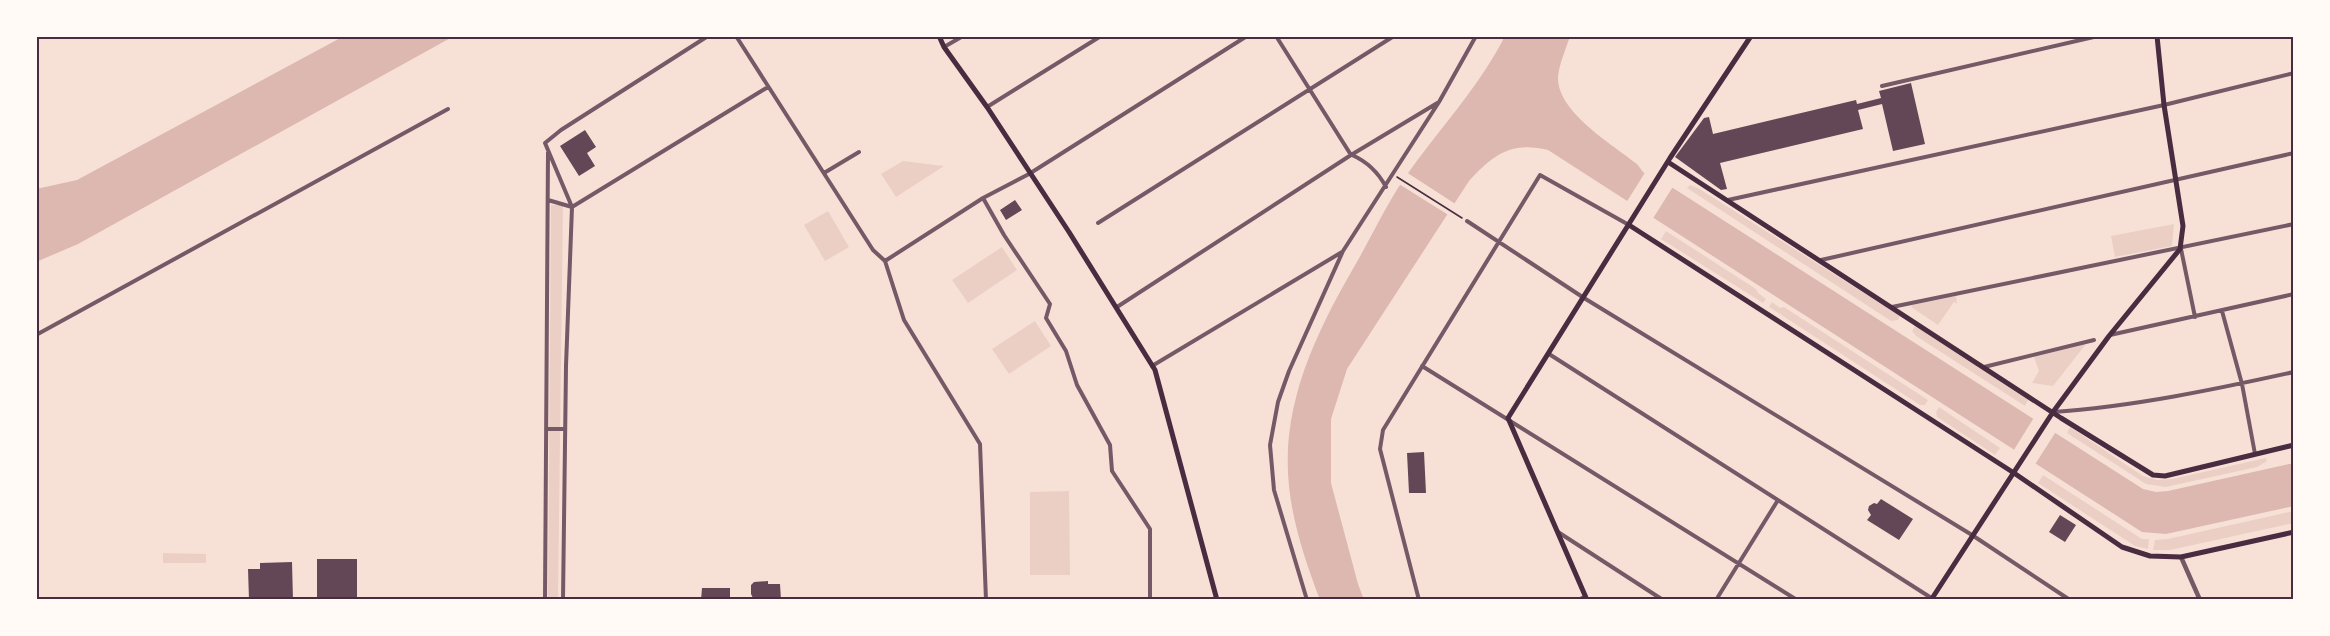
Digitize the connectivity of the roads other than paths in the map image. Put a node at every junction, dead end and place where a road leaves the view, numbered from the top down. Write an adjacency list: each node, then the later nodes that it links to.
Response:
1 (708, 36): 22 (street)
2 (736, 36): 16 (street)
3 (939, 36): 13 (main road)
4 (963, 36): 13 (street)
5 (1101, 36): 20 (street)
6 (1247, 36): 28 (street)
7 (1276, 36): 17 (street)
8 (1395, 36): 17 (street)
9 (1476, 36): 18 (street)
10 (1751, 36): 26 (main road)
11 (2098, 36): 15 (street)
12 (2157, 36): 19 (main road)
13 (944, 47): 20 (main road)
14 (2294, 74): 19 (street)
15 (1882, 86)
16 (768, 87): 27 (street); 34 (street)
17 (1311, 91): 25 (street); 36 (street)
18 (1439, 102): 25 (street); 30 (street)
19 (2164, 105): 29 (main road); 33 (street)
20 (987, 107): 28 (main road)
21 (448, 109): 50 (street)
22 (548, 152): 32 (street); 34 (street)
23 (859, 153): 27 (street)
24 (2294, 153): 29 (street)
25 (1351, 155): 30 (street); 47 (street)
26 (1668, 162): 33 (main road); 38 (main road)
27 (824, 173): 42 (street)
28 (1029, 174): 31 (street); 47 (main road)
29 (2176, 180): 40 (main road); 43 (street)
30 (1386, 187): 41 (street)
31 (983, 198): 42 (street); 76 (street)
32 (548, 200): 34 (street); 61 (street)
33 (1728, 200): 43 (main road)
34 (572, 207): 62 (street)
35 (1467, 221): 39 (street)
36 (1098, 224)
37 (2294, 224): 40 (street)
38 (1629, 225): 39 (street); 45 (main road); 65 (main road)
39 (1498, 240): 45 (street); 55 (street)
40 (2180, 249): 46 (street); 49 (street); 51 (main road)
41 (1343, 251): 54 (street); 78 (street)
42 (885, 261): 75 (street)
43 (1820, 261): 46 (main road)
44 (2294, 294): 48 (street)
45 (1584, 298): 53 (main road); 69 (street)
46 (1892, 307): 56 (main road)
47 (1117, 308): 54 (main road)
48 (2222, 311): 49 (street); 58 (street)
49 (2195, 317): 51 (street)
50 (36, 335)
51 (2109, 336): 59 (main road)
52 (2094, 340): 56 (street)
53 (1549, 354): 60 (main road); 66 (street)
54 (1152, 366): 77 (main road)
55 (1422, 366): 60 (street); 79 (street)
56 (1984, 368): 59 (main road)
57 (2294, 372): 58 (street)
58 (2242, 384): 59 (street); 64 (street)
59 (2053, 412): 64 (main road); 65 (main road)
60 (1508, 418): 67 (main road); 71 (street)
61 (546, 429): 62 (street); 73 (street)
62 (565, 429): 74 (street)
63 (2294, 445): 64 (main road)
64 (2255, 455)
65 (2014, 473): 69 (main road); 70 (main road)
66 (1778, 500): 71 (street); 84 (street)
67 (1556, 531): 72 (main road); 81 (street)
68 (2294, 532): 70 (main road)
69 (1972, 535): 84 (main road); 85 (street)
70 (2181, 557): 86 (street)
71 (1738, 564): 82 (street); 83 (street)
72 (1586, 598): 80 (street)
73 (545, 600)
74 (563, 600)
75 (986, 600)
76 (1150, 600)
77 (1217, 600)
78 (1307, 600)
79 (1419, 600)
80 (1577, 600)
81 (1663, 600)
82 (1716, 600)
83 (1797, 600)
84 (1932, 600)
85 (2070, 600)
86 (2200, 600)

